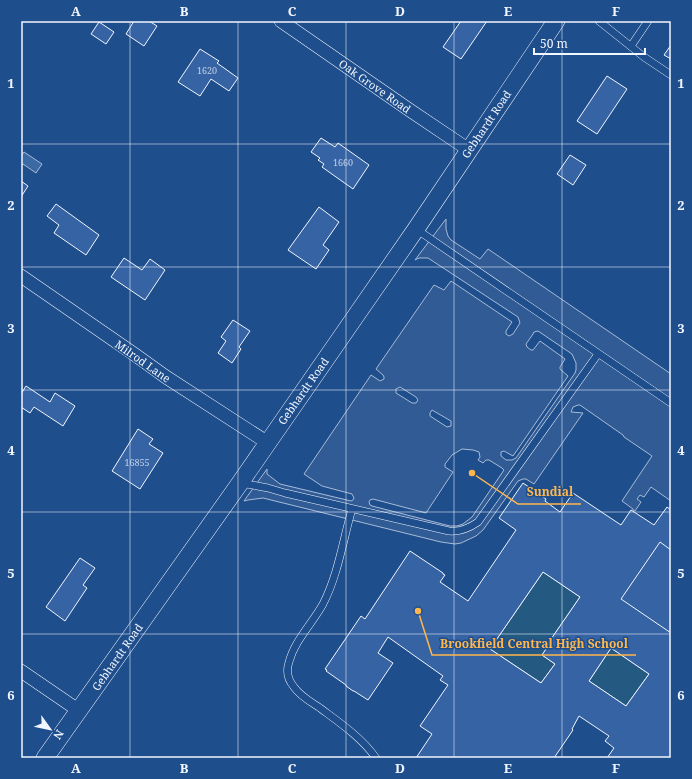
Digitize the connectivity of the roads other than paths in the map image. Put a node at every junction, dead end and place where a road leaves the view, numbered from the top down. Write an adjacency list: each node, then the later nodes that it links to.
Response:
1 (281, 21): 7 (street, Oak Grove Road)
2 (556, 21): 7 (street, Gebhardt Road)
3 (599, 21): 5 (lane)
4 (648, 21): 5 (lane)
5 (631, 46): 6 (lane)
6 (671, 75)
7 (469, 150): 8 (street, Gebhardt Road)
8 (416, 228): 10 (lane); 12 (street, Gebhardt Road)
9 (21, 276): 12 (street, Milrod Lane)
10 (598, 354): 11 (lane); 14 (lane)
11 (671, 403)
12 (268, 443): 13 (street, Gebhardt Road)
13 (240, 483): 14 (lane); 16 (street, Gebhardt Road)
14 (352, 509): 18 (lane)
15 (21, 671): 16 (street)
16 (78, 710): 17 (street, Gebhardt Road)
17 (45, 758)
18 (376, 758)

